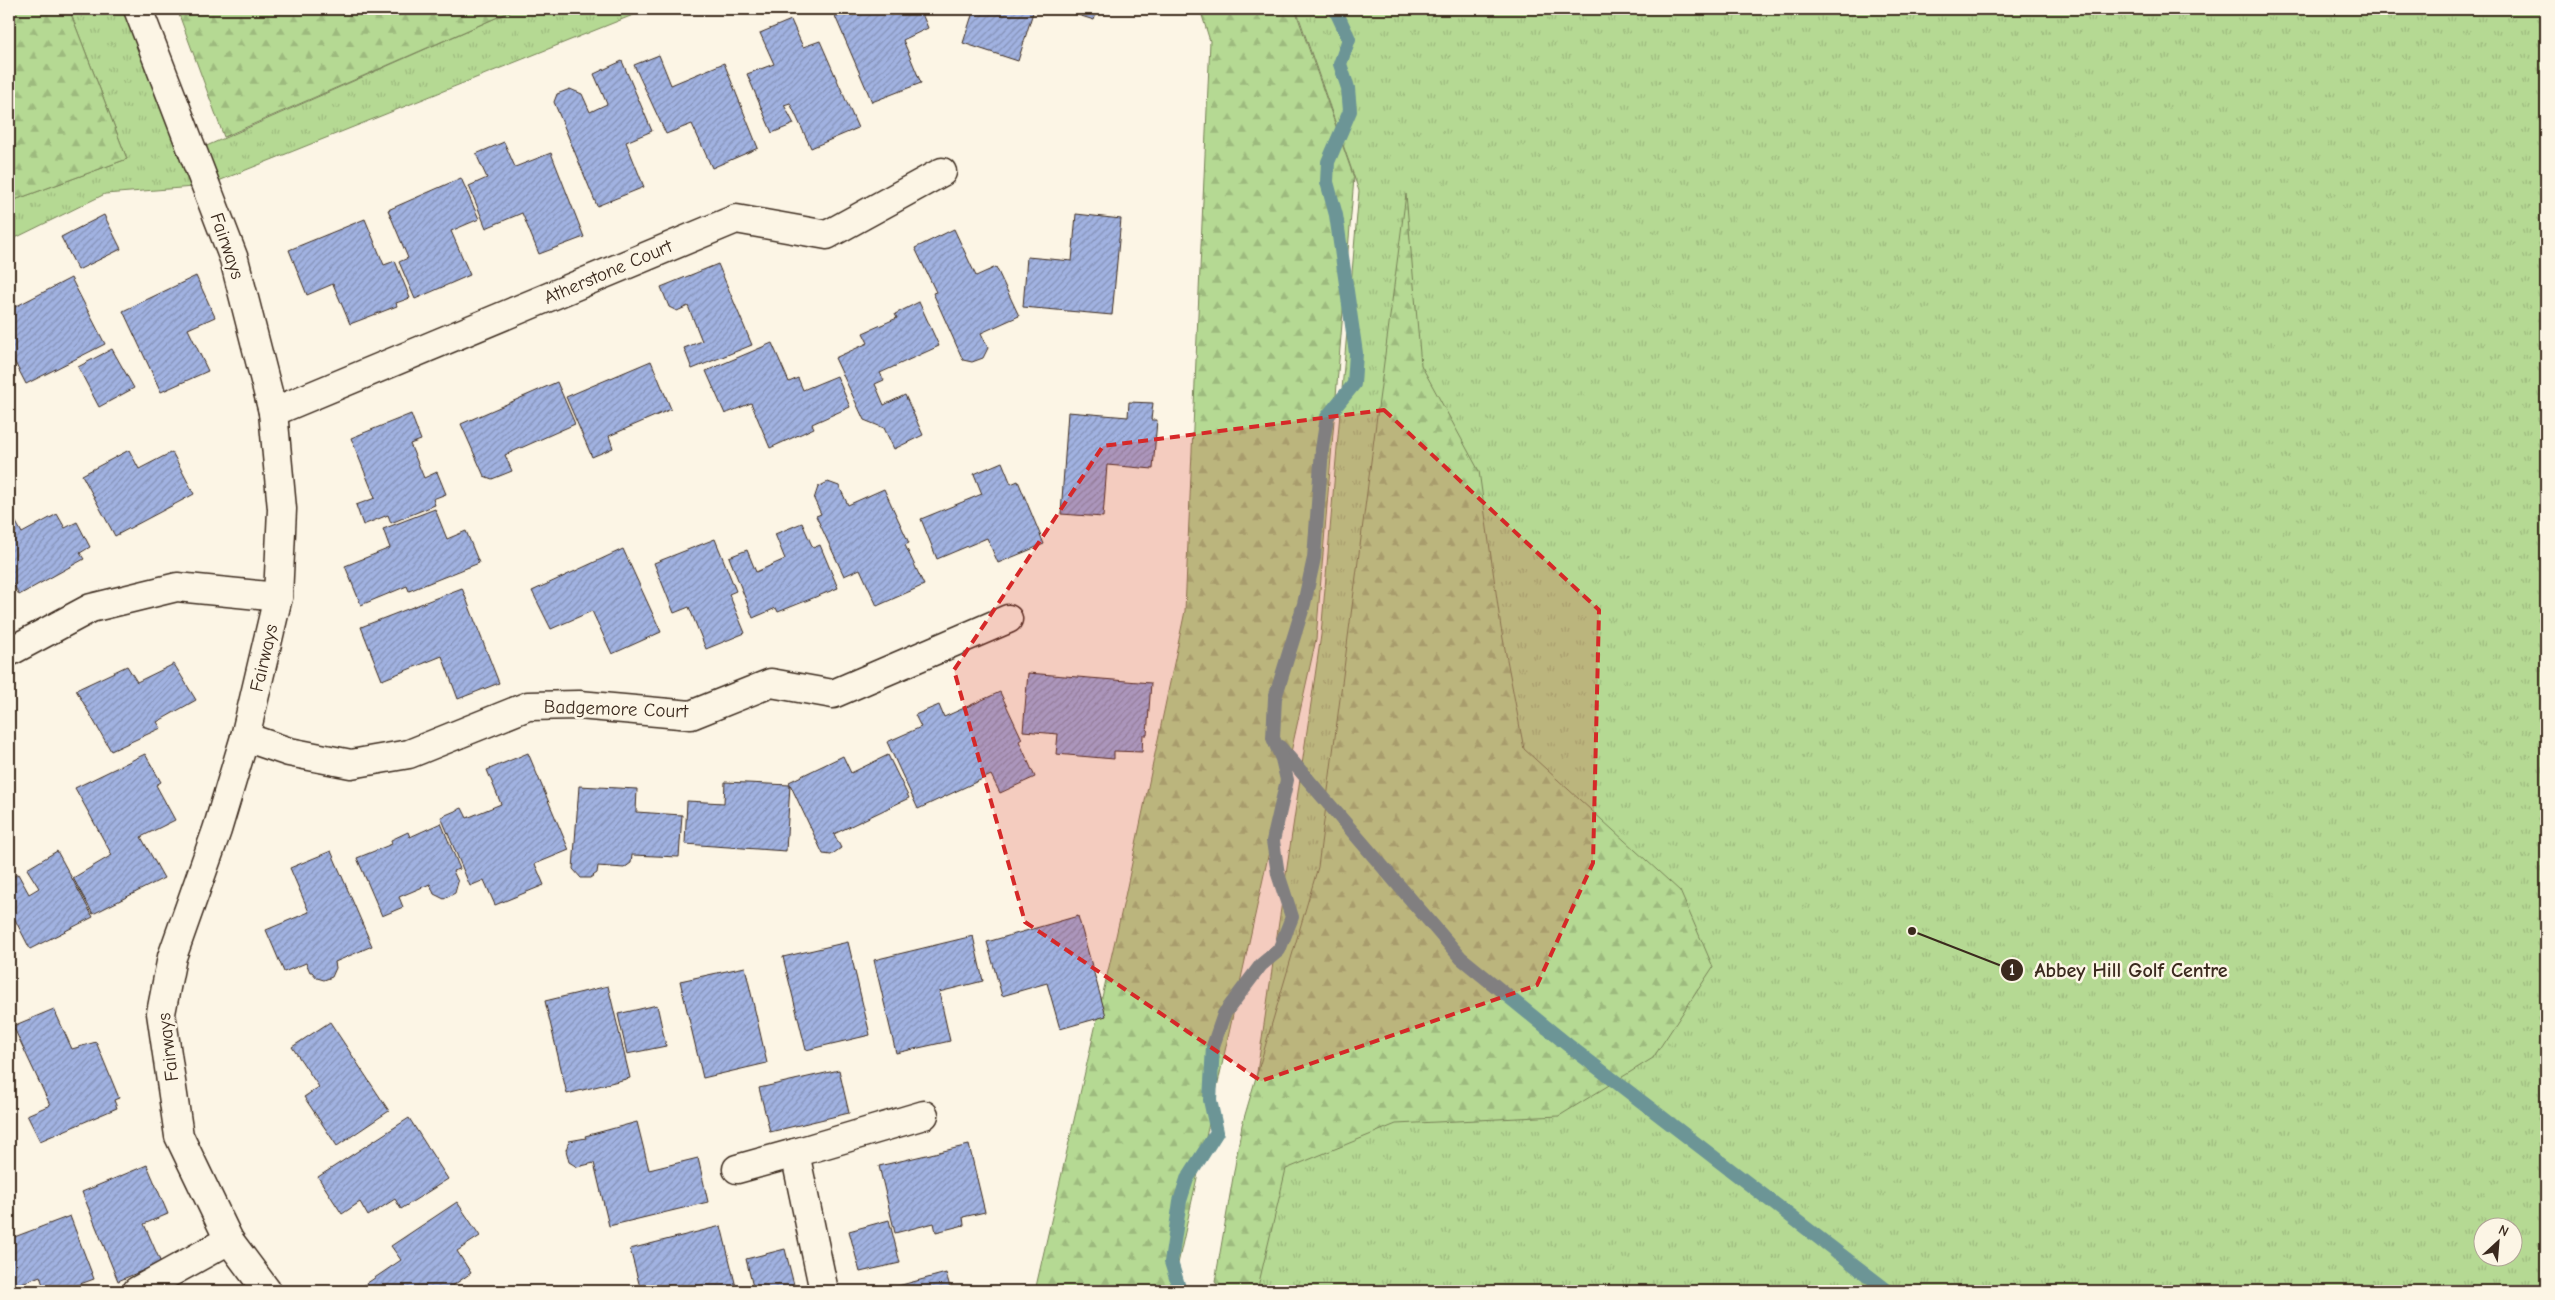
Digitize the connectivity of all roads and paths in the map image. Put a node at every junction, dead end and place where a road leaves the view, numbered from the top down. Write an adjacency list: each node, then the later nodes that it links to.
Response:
1 (138, 9): 3 (street, Fairways)
2 (942, 172): 3 (street, Atherstone Court)
3 (273, 412): 4 (street, Fairways)
4 (278, 597): 6 (street); 7 (street, Fairways)
5 (1008, 619): 7 (street, Badgemore Court)
6 (9, 652)
7 (245, 737): 11 (street, Fairways)
8 (924, 1115): 9 (street)
9 (795, 1153): 10 (street); 14 (street)
10 (737, 1169)
11 (229, 1240): 12 (street); 13 (street, Fairways)
12 (137, 1291)
13 (267, 1291)
14 (824, 1291)

